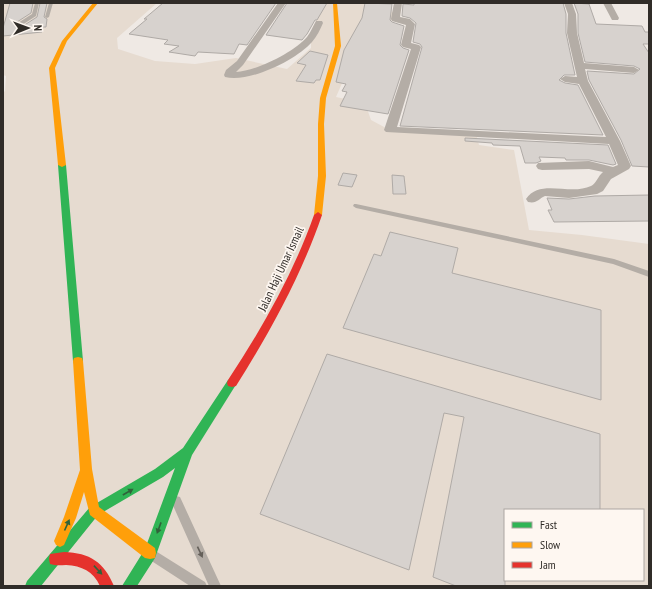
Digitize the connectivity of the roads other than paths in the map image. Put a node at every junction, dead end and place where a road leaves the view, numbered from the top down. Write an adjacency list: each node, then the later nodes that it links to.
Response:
1 (37, 3): 12 (lane)
2 (51, 3): 9 (lane)
3 (96, 3): 24 (main road)
4 (282, 3): 11 (street)
5 (335, 3): 23 (main road, Jalan Haji Umar Ismail)
6 (398, 3): 17 (street)
7 (568, 3): 13 (street)
8 (607, 3): 10 (street)
9 (47, 17)
10 (615, 18)
11 (319, 23)
12 (20, 24)
13 (580, 66): 14 (street); 16 (street)
14 (634, 70)
15 (565, 80): 16 (street)
16 (584, 81): 17 (street)
17 (614, 141): 19 (street)
18 (542, 166): 19 (street)
19 (616, 172): 20 (street)
20 (534, 199)
21 (356, 206): 22 (lane)
22 (649, 274)
23 (187, 452): 25 (main road, Jalan Haji Umar Ismail); 26 (main road, Jalan Haji Umar Ismail, one-way to 23)
24 (86, 469): 26 (main road); 29 (main road, one-way to 24)
25 (172, 492): 27 (main road, Jalan Haji Umar Ismail, one-way to 27); 34 (lane, one-way to 34)
26 (94, 511): 27 (main road); 28 (main road, Jalan Haji Umar Ismail)
27 (150, 553): 32 (main road, Jalan Haji Umar Ismail); 33 (lane)
28 (55, 559): 29 (main road, Jalan Haji Umar Ismail); 31 (main road, one-way to 31)
29 (41, 575): 30 (main road, Jalan Haji Umar Ismail)
30 (32, 586)
31 (107, 586)
32 (129, 586)
33 (201, 586)
34 (215, 586)

